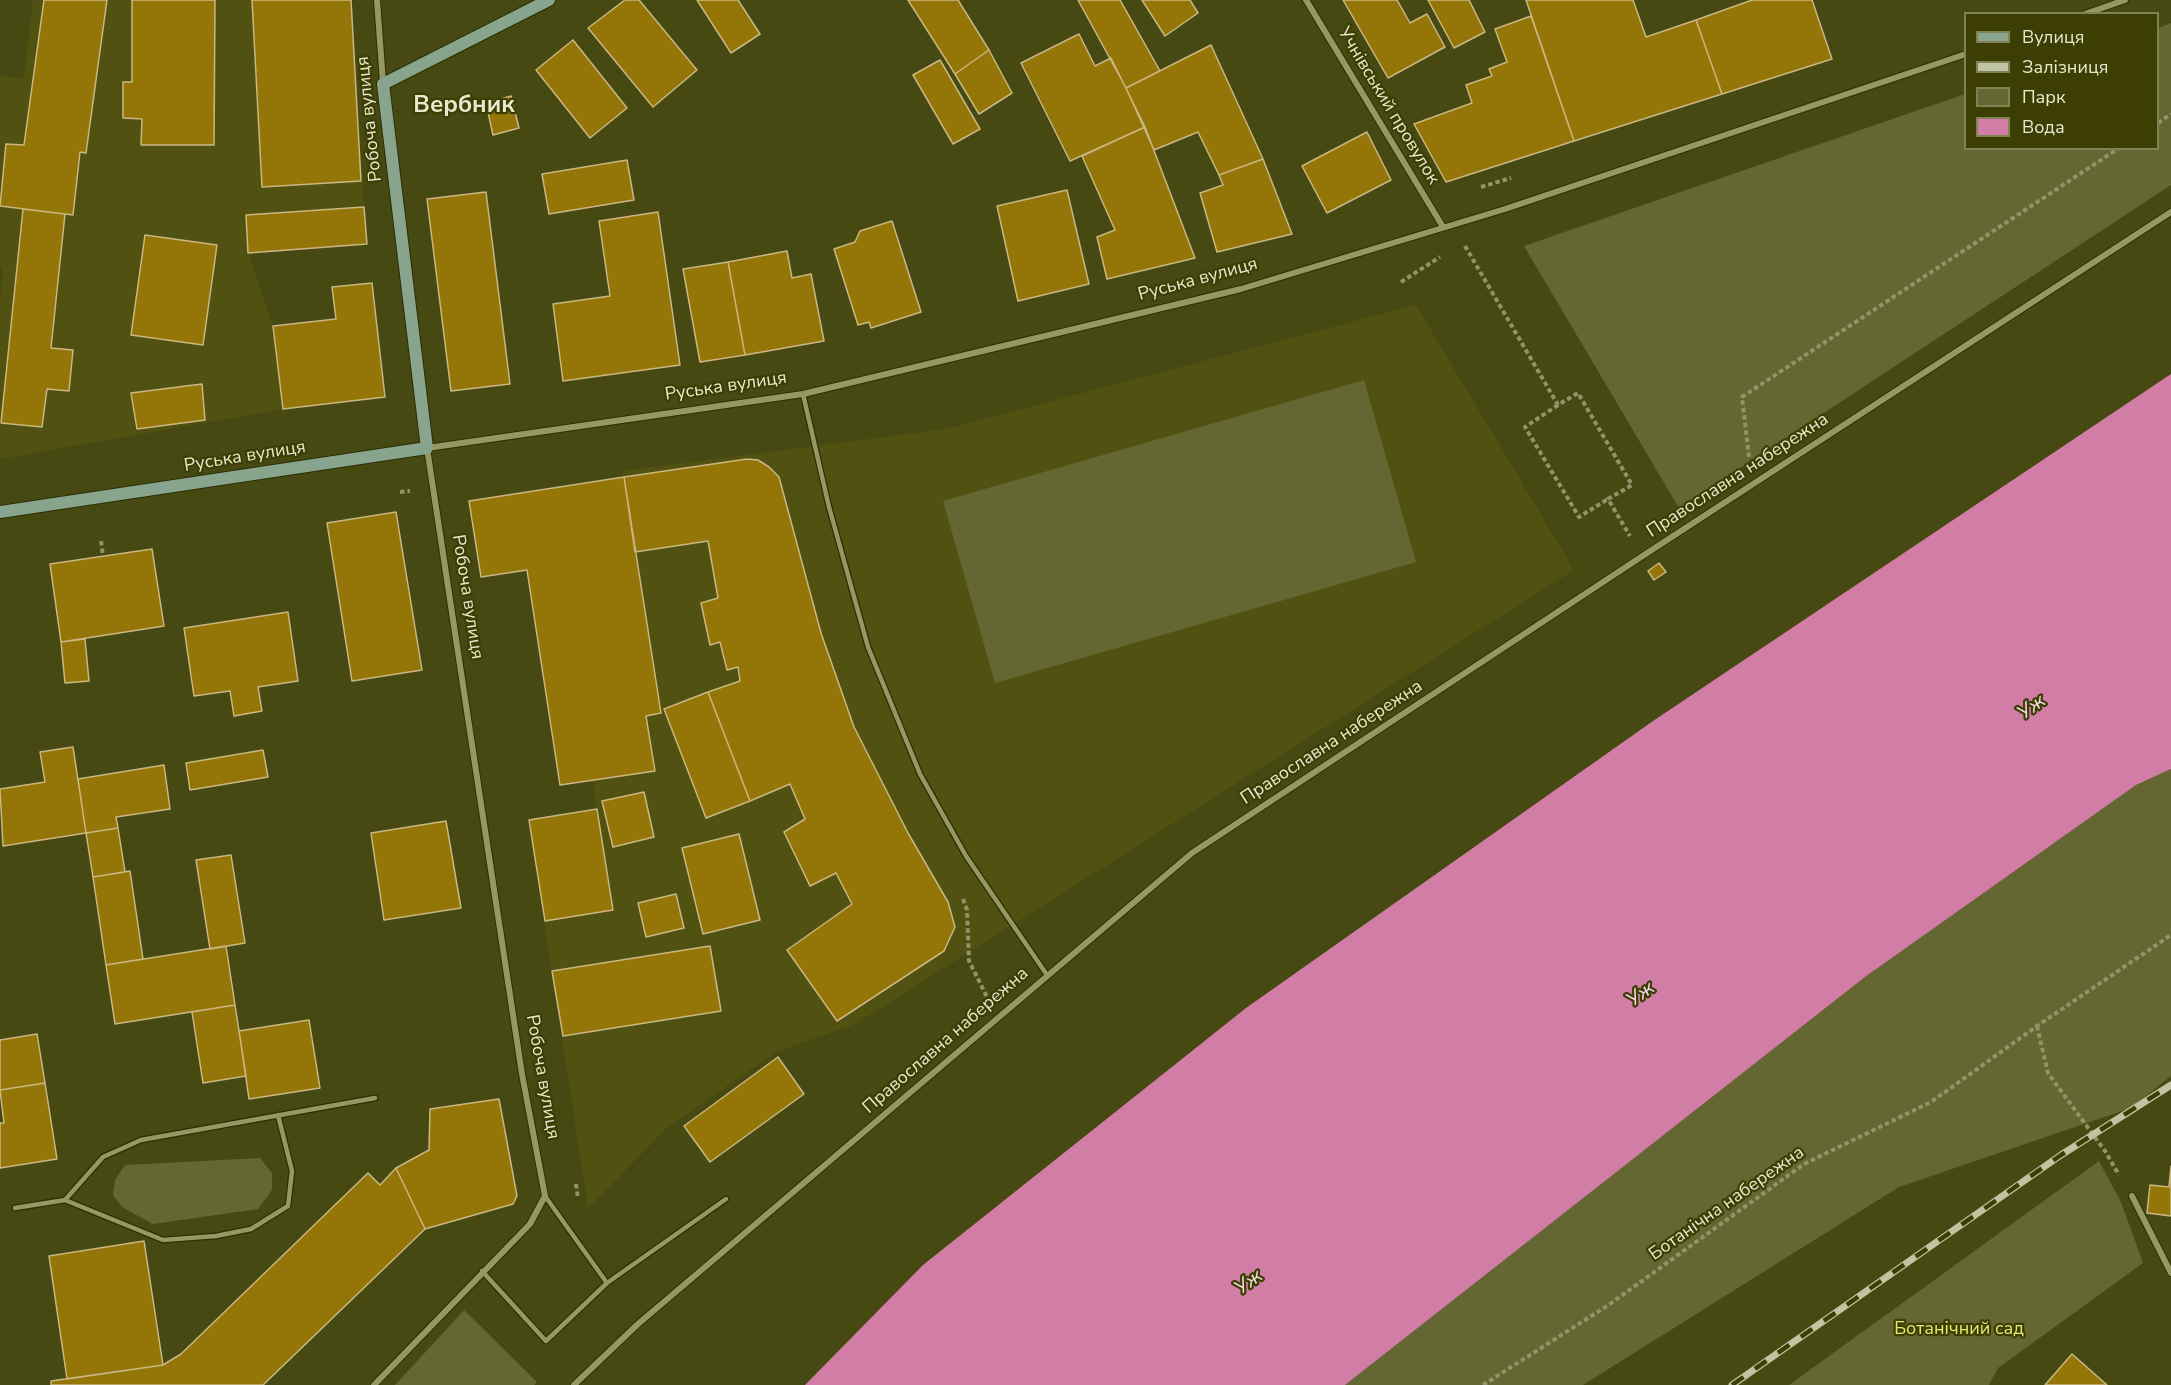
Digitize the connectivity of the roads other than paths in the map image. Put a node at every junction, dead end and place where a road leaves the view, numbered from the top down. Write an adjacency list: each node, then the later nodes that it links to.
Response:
1 (377, 0): 7 (street, Робоча вулиця)
2 (549, 0): 7 (main road)
3 (1306, 0): 9 (street, Учнівський провулок)
4 (2125, 0): 5 (street)
5 (2091, 12)
6 (1964, 54): 9 (street)
7 (383, 84): 11 (main road, Робоча вулиця)
8 (2171, 212): 13 (street, Православна набережна)
9 (1443, 227): 10 (street, Руська вулиця)
10 (803, 394): 11 (street, Руська вулиця); 13 (lane)
11 (427, 448): 12 (main road, Руська вулиця); 16 (street, Робоча вулиця)
12 (0, 512)
13 (1047, 975): 25 (street, Православна набережна)
14 (375, 1098): 15 (lane)
15 (278, 1115): 19 (lane); 19 (lane)
16 (545, 1196): 21 (street); 23 (lane)
17 (2132, 1196): 22 (street)
18 (726, 1199): 23 (lane)
19 (65, 1200): 20 (lane)
20 (15, 1208)
21 (482, 1271): 23 (lane); 24 (street)
22 (2171, 1273)
23 (608, 1284)
24 (374, 1385)
25 (574, 1385)

